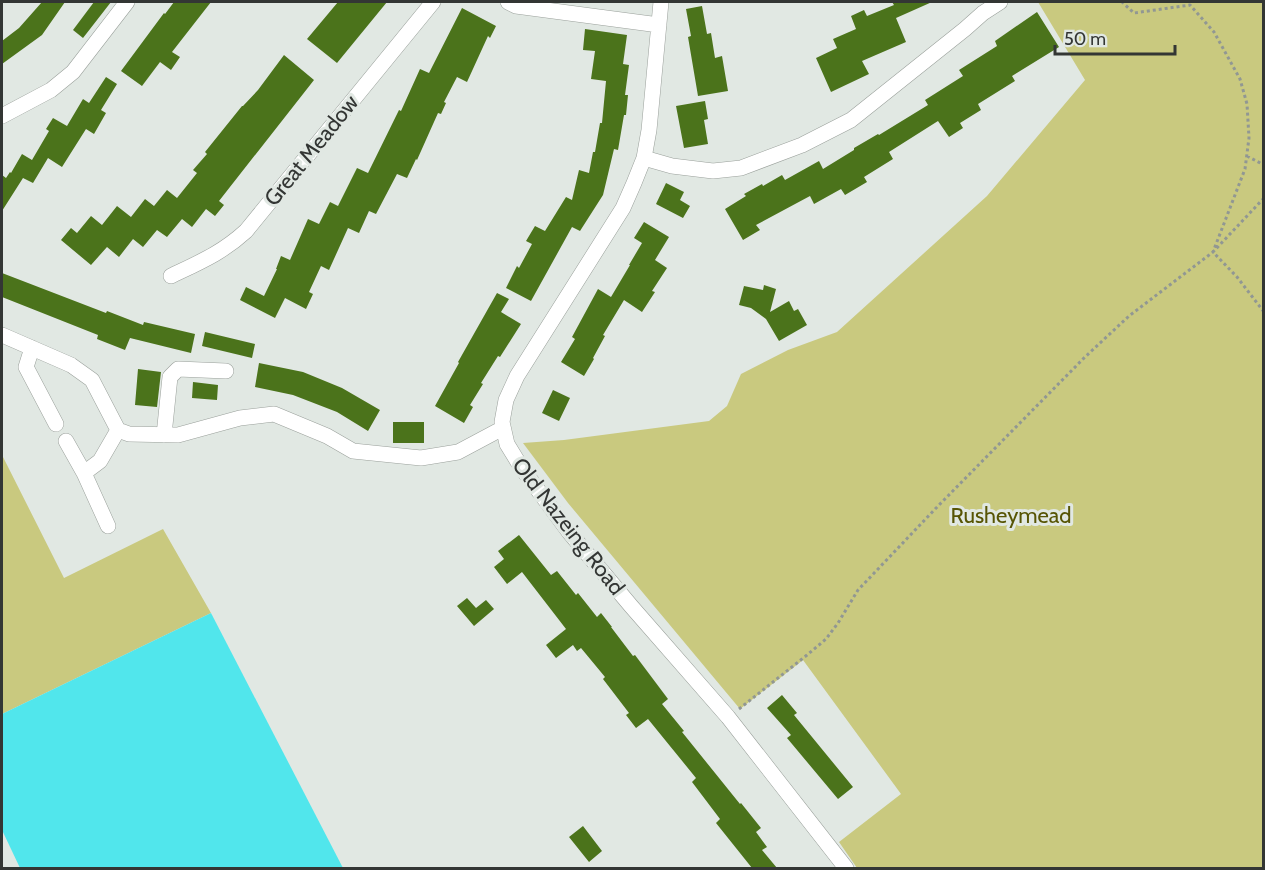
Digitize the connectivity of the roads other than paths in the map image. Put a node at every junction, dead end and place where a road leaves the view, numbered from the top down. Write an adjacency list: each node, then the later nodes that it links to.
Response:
1 (127, 2): 7 (street)
2 (433, 2): 9 (street, Great Meadow)
3 (508, 2): 6 (street)
4 (661, 2): 6 (street, Old Nazeing Road)
5 (1000, 2): 8 (street)
6 (659, 25): 8 (street, Old Nazeing Road)
7 (2, 116)
8 (644, 158): 14 (street, Old Nazeing Road)
9 (171, 276)
10 (2, 335): 11 (street)
11 (32, 348): 13 (street); 15 (street)
12 (226, 371): 16 (street)
13 (56, 424)
14 (503, 428): 16 (street); 20 (street, Old Nazeing Road)
15 (118, 430): 16 (street); 18 (street)
16 (164, 435)
17 (66, 441): 18 (street)
18 (84, 473): 19 (street)
19 (108, 526)
20 (846, 868)

